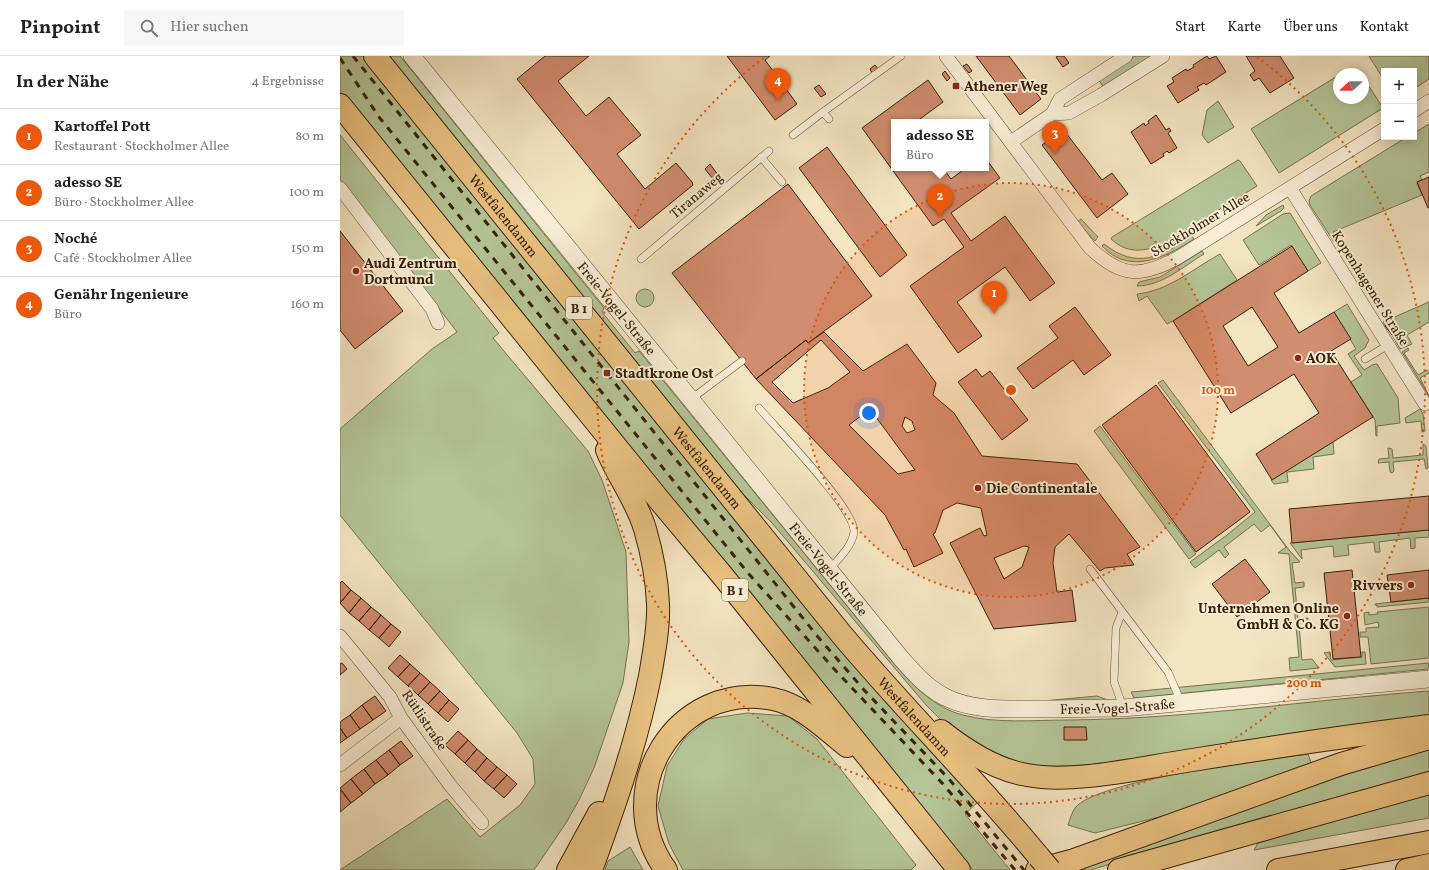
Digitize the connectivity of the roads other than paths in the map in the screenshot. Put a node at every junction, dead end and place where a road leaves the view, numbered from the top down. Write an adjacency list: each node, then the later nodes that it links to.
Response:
1 (375, 56): 36 (highway, Westfalendamm / B 1)
2 (412, 56): 26 (street, Freie-Vogel-Straße)
3 (901, 56): 10 (lane)
4 (946, 56): 15 (street, Stockholmer Allee)
5 (1126, 56): 11 (street)
6 (1163, 56): 11 (street)
7 (1429, 101): 9 (street)
8 (340, 105): 29 (highway, B 1)
9 (1417, 108)
10 (823, 112): 12 (lane); 14 (lane)
11 (1052, 114): 15 (street)
12 (829, 120)
13 (1381, 131): 20 (street, Stockholmer Allee)
14 (793, 135)
15 (1011, 142): 20 (street, Stockholmer Allee)
16 (769, 151): 17 (lane, Tiranaweg)
17 (761, 156): 18 (lane); 21 (lane, Tiranaweg)
18 (782, 182)
19 (340, 188): 22 (street)
20 (1290, 188): 23 (street, Kopenhagener Straße)
21 (641, 259)
22 (438, 323)
23 (1388, 345): 24 (lane); 28 (street, Kopenhagener Straße)
24 (1365, 359)
25 (742, 361): 26 (lane)
26 (691, 400): 31 (street, Freie-Vogel-Straße)
27 (759, 408): 31 (lane)
28 (1427, 408)
29 (596, 421): 41 (highway); 42 (highway, B 1)
30 (1090, 569): 32 (lane)
31 (829, 570): 37 (street, Freie-Vogel-Straße)
32 (1122, 612): 35 (lane); 37 (lane)
33 (340, 636): 38 (street, Rütlistraße)
34 (1429, 679): 35 (street, Freie-Vogel-Straße)
35 (1181, 702): 37 (street, Freie-Vogel-Straße)
36 (904, 707): 39 (highway); 53 (highway, Westfalendamm / B 1, bridge)
37 (1123, 708)
38 (401, 718): 43 (street); 45 (street, Rütlistraße)
39 (1429, 726)
40 (1429, 738): 52 (highway)
41 (632, 746): 49 (highway); 50 (highway)
42 (871, 762): 48 (highway, B 1); 51 (highway)
43 (340, 765)
44 (1429, 783): 54 (highway)
45 (482, 823)
46 (1429, 842): 55 (highway)
47 (1429, 865): 56 (highway)
48 (957, 869)
49 (568, 870)
50 (591, 870)
51 (666, 870)
52 (1037, 870)
53 (1050, 870)
54 (1119, 870)
55 (1278, 870)
56 (1407, 870)

